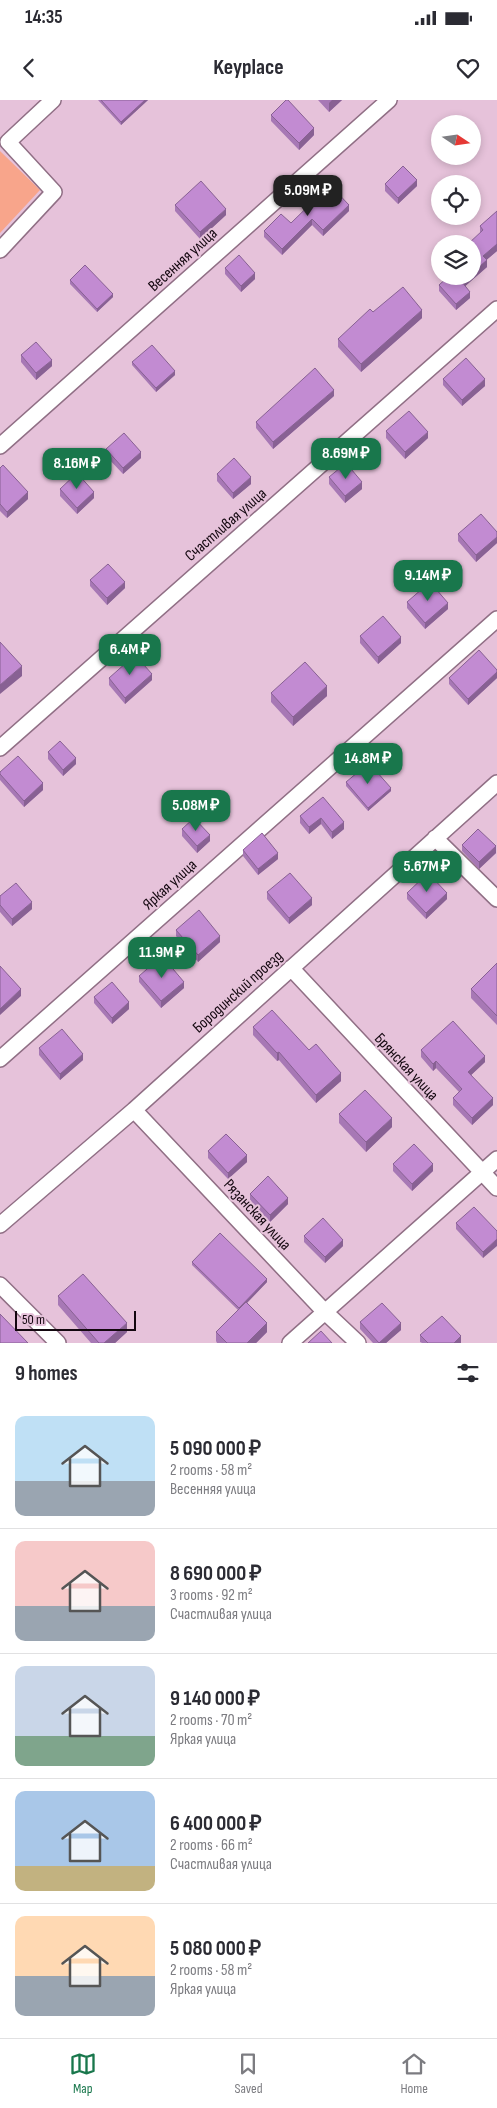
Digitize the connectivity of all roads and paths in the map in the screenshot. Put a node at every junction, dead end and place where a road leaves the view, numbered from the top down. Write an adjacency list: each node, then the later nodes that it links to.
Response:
1 (53, 100): 3 (street)
2 (389, 100): 6 (street, Весенняя улица)
3 (4, 138): 4 (street)
4 (0, 250)
5 (497, 309): 8 (street, Счастливая улица)
6 (0, 446)
7 (497, 619): 13 (street, Яркая улица)
8 (0, 748)
9 (497, 783): 10 (street, Бородинский проезд)
10 (436, 838): 11 (street); 12 (street, Бородинский проезд)
11 (497, 899)
12 (291, 968): 14 (street, Бородинский проезд); 16 (street, Брянская улица)
13 (0, 1059)
14 (134, 1110): 18 (street, Бородинский проезд); 20 (street, Рязанская улица)
15 (497, 1159): 16 (street)
16 (481, 1173): 17 (street, Брянская улица); 20 (street)
17 (497, 1188)
18 (0, 1225)
19 (0, 1285): 21 (street)
20 (324, 1312): 22 (street); 23 (street, Рязанская улица)
21 (58, 1343)
22 (290, 1343)
23 (358, 1343)

